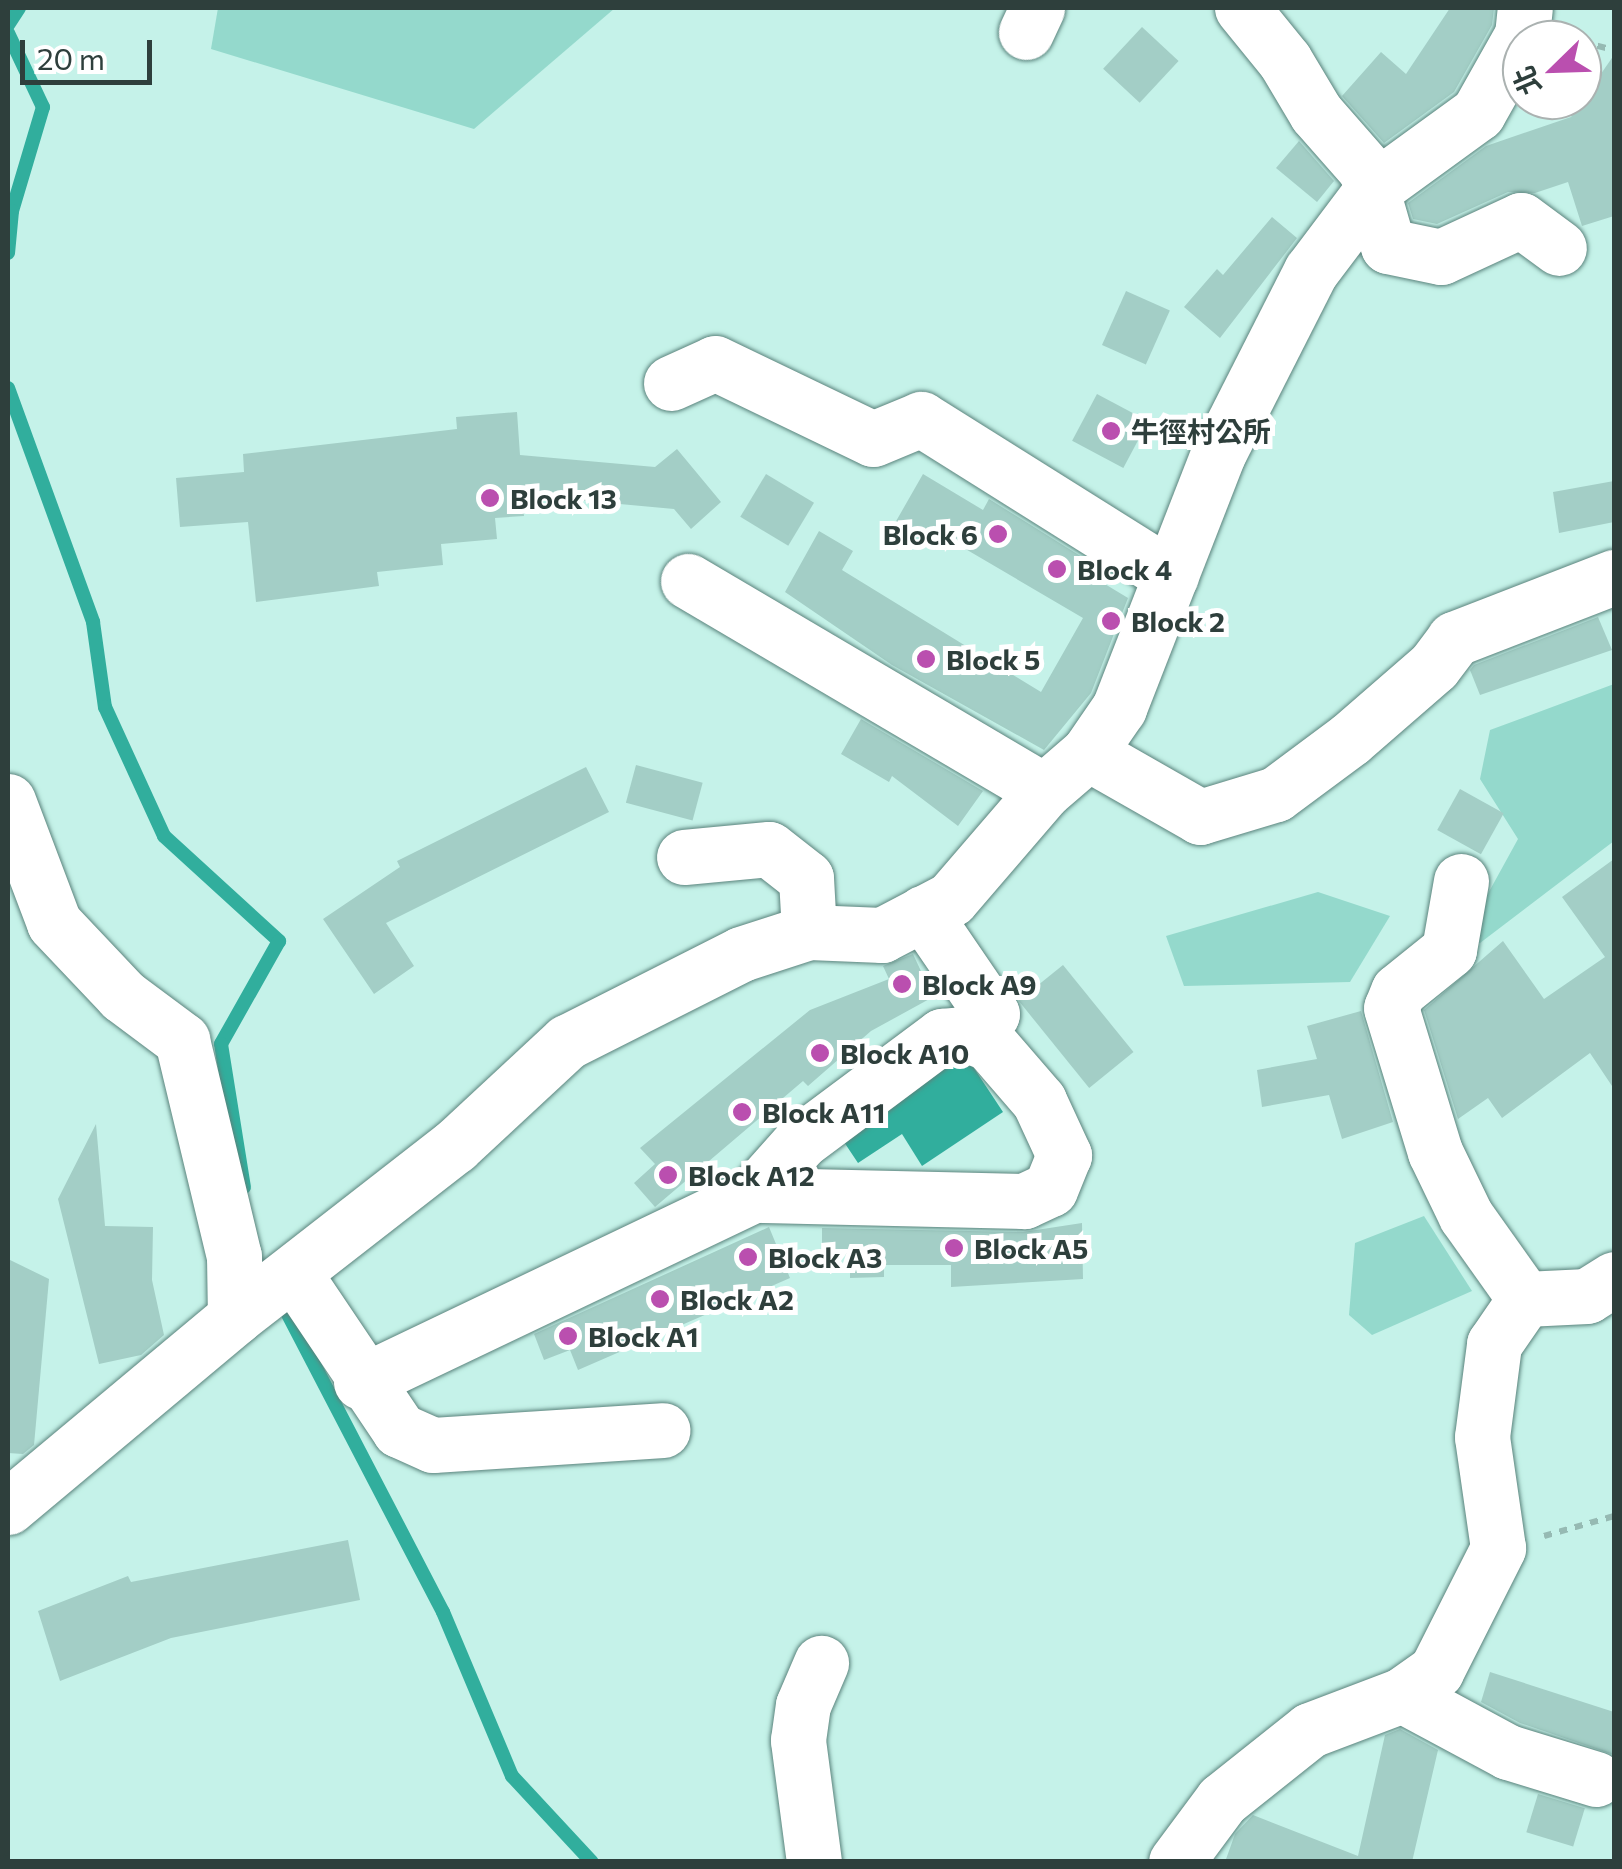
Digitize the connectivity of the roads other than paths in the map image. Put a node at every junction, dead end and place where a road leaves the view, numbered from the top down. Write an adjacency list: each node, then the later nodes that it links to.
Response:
1 (1242, 8): 3 (street)
2 (1524, 8): 3 (street)
3 (1372, 190): 4 (street); 6 (street)
4 (1559, 248)
5 (671, 383): 6 (street)
6 (1172, 576): 9 (street)
7 (1614, 577): 9 (street)
8 (688, 581): 10 (street)
9 (1088, 753): 10 (street)
10 (1044, 792): 14 (street)
11 (8, 802): 19 (street)
12 (684, 857): 15 (street)
13 (1461, 881): 20 (street)
14 (924, 913): 15 (street); 16 (street)
15 (809, 932): 19 (street)
16 (965, 1034): 17 (street); 17 (street)
17 (753, 1195): 21 (street)
18 (1614, 1279): 20 (street)
19 (268, 1294): 21 (street); 23 (street)
20 (1525, 1299): 25 (street)
21 (362, 1382): 22 (street)
22 (662, 1430)
23 (8, 1507)
24 (822, 1663): 27 (street)
25 (1402, 1695): 26 (street); 28 (street)
26 (1596, 1780)
27 (814, 1862)
28 (1176, 1862)

